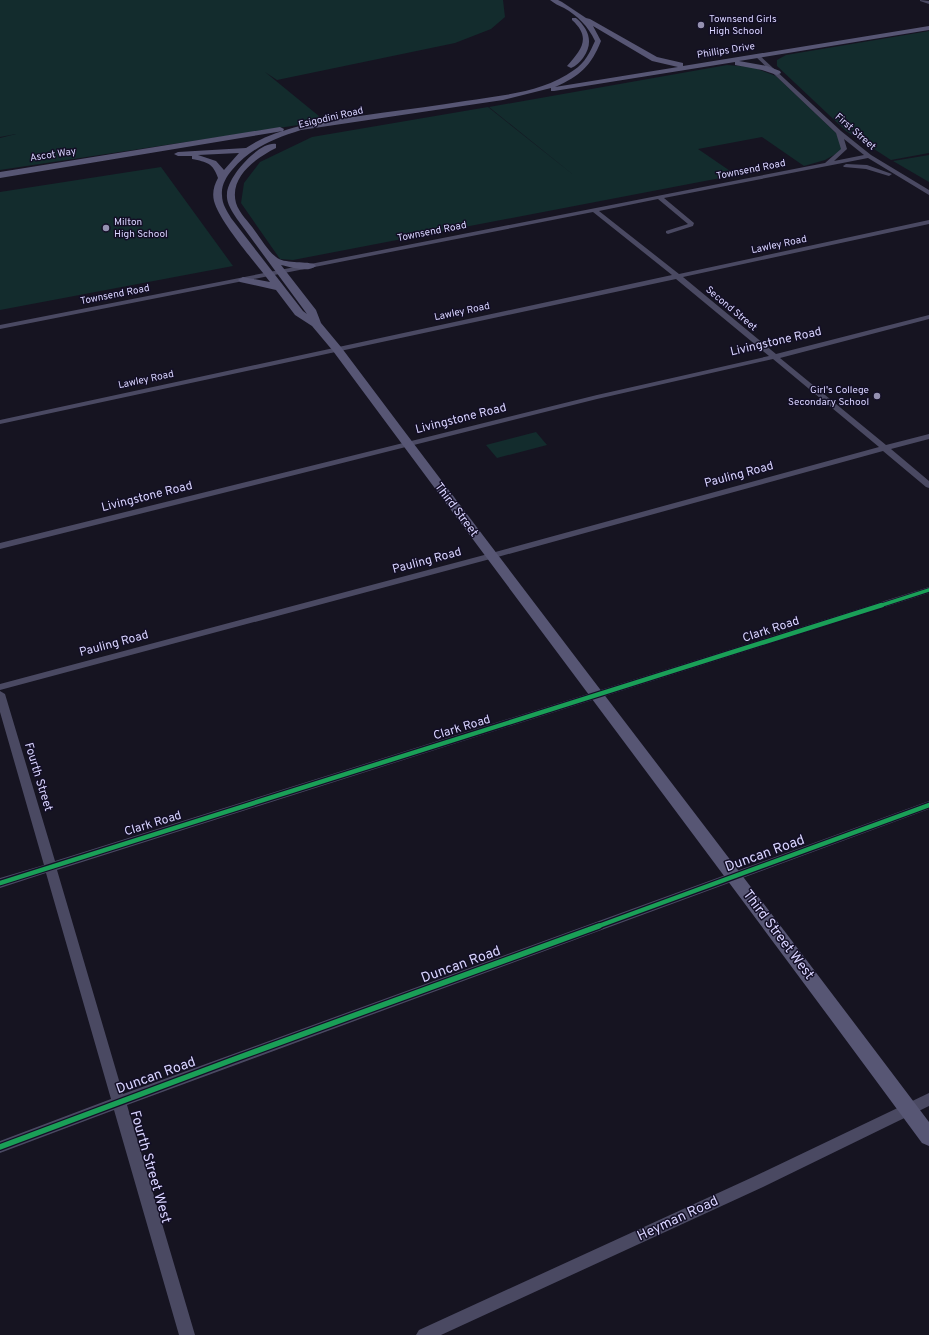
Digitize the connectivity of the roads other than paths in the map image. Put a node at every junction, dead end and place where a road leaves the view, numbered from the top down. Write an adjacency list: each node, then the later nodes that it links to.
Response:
1 (545, 0): 6 (main road)
2 (553, 0): 5 (main road)
3 (922, 0): 4 (street)
4 (929, 3)
5 (566, 6): 8 (main road); 14 (main road)
6 (582, 26): 8 (main road); 19 (main road, Esigodini Road)
7 (929, 28): 10 (main road, Phillips Drive)
8 (596, 34): 9 (main road); 18 (main road, Esigodini Road)
9 (608, 42)
10 (784, 52): 11 (main road, Phillips Drive); 15 (main road)
11 (758, 56): 12 (main road, Phillips Drive); 15 (street, First Street)
12 (719, 63): 14 (main road, Phillips Drive); 17 (main road)
13 (645, 64): 16 (main road)
14 (700, 66): 16 (main road, Phillips Drive)
15 (770, 66): 17 (street, First Street)
16 (657, 72): 18 (main road, Phillips Drive)
17 (777, 74): 22 (street, First Street)
18 (526, 94): 19 (main road, Esigodini Road)
19 (474, 102): 20 (main road, Esigodini Road)
20 (388, 116): 21 (main road, Esigodini Road); 23 (main road, Esigodini Road)
21 (320, 124): 24 (main road); 25 (main road, Esigodini Road)
22 (840, 132): 26 (street, First Street); 27 (street)
23 (305, 134): 25 (main road); 30 (main road, Esigodini Road)
24 (176, 151): 25 (main road); 28 (main road, Ascot Way); 29 (main road)
25 (246, 151): 29 (main road, Esigodini Road); 30 (main road)
26 (869, 156): 27 (street, Townsend Road); 31 (street, First Street)
27 (824, 166): 31 (street); 33 (street, Townsend Road)
28 (0, 175)
29 (222, 177): 38 (main road, Esigodini Road)
30 (235, 180): 37 (main road, Esigodini Road)
31 (910, 181): 32 (street, First Street)
32 (929, 193)
33 (659, 197): 34 (street, Townsend Road); 36 (street)
34 (594, 210): 39 (street, Townsend Road); 42 (street, Second Street)
35 (929, 222): 42 (street, Lawley Road)
36 (668, 232)
37 (273, 260): 39 (main road); 40 (main road, Esigodini Road)
38 (259, 262): 41 (main road, Esigodini Road); 43 (main road)
39 (310, 266): 40 (street, Townsend Road); 44 (main road)
40 (283, 272): 41 (street, Townsend Road); 44 (main road, Third Street)
41 (269, 275): 43 (street, Townsend Road); 45 (main road, Third Street)
42 (677, 276): 49 (street, Lawley Road); 50 (street, Second Street)
43 (243, 280): 45 (main road); 48 (street, Townsend Road)
44 (293, 286): 47 (main road, Third Street)
45 (280, 288): 47 (main road, Third Street)
46 (929, 317): 50 (street, Livingstone Road)
47 (316, 324): 49 (main road, Third Street)
48 (0, 327)
49 (337, 349): 51 (street, Lawley Road); 53 (main road, Third Street)
50 (773, 357): 53 (street, Livingstone Road); 54 (street, Second Street)
51 (0, 422)
52 (929, 436): 54 (street, Pauling Road)
53 (408, 444): 56 (street, Livingstone Road); 57 (main road, Third Street)
54 (884, 448): 55 (street, Second Street); 57 (street, Pauling Road)
55 (929, 485)
56 (0, 546)
57 (491, 556): 59 (street, Pauling Road); 61 (main road, Third Street)
58 (929, 590): 61 (street, Clark Road)
59 (0, 687)
60 (0, 694): 63 (street, Fourth Street)
61 (596, 696): 63 (street, Clark Road); 64 (main road, Third Street West)
62 (929, 805): 64 (street, Duncan Road)
63 (51, 867): 65 (street, Clark Road); 67 (street, Fourth Street West)
64 (735, 877): 67 (street, Duncan Road); 68 (main road, Third Street West)
65 (0, 883)
66 (929, 1099): 68 (street, Heyman Road)
67 (120, 1101): 70 (street, Duncan Road); 71 (street, Fourth Street West)
68 (907, 1108): 69 (main road, Third Street West); 72 (street, Heyman Road)
69 (929, 1137)
70 (0, 1147)
71 (187, 1335)
72 (424, 1335)

